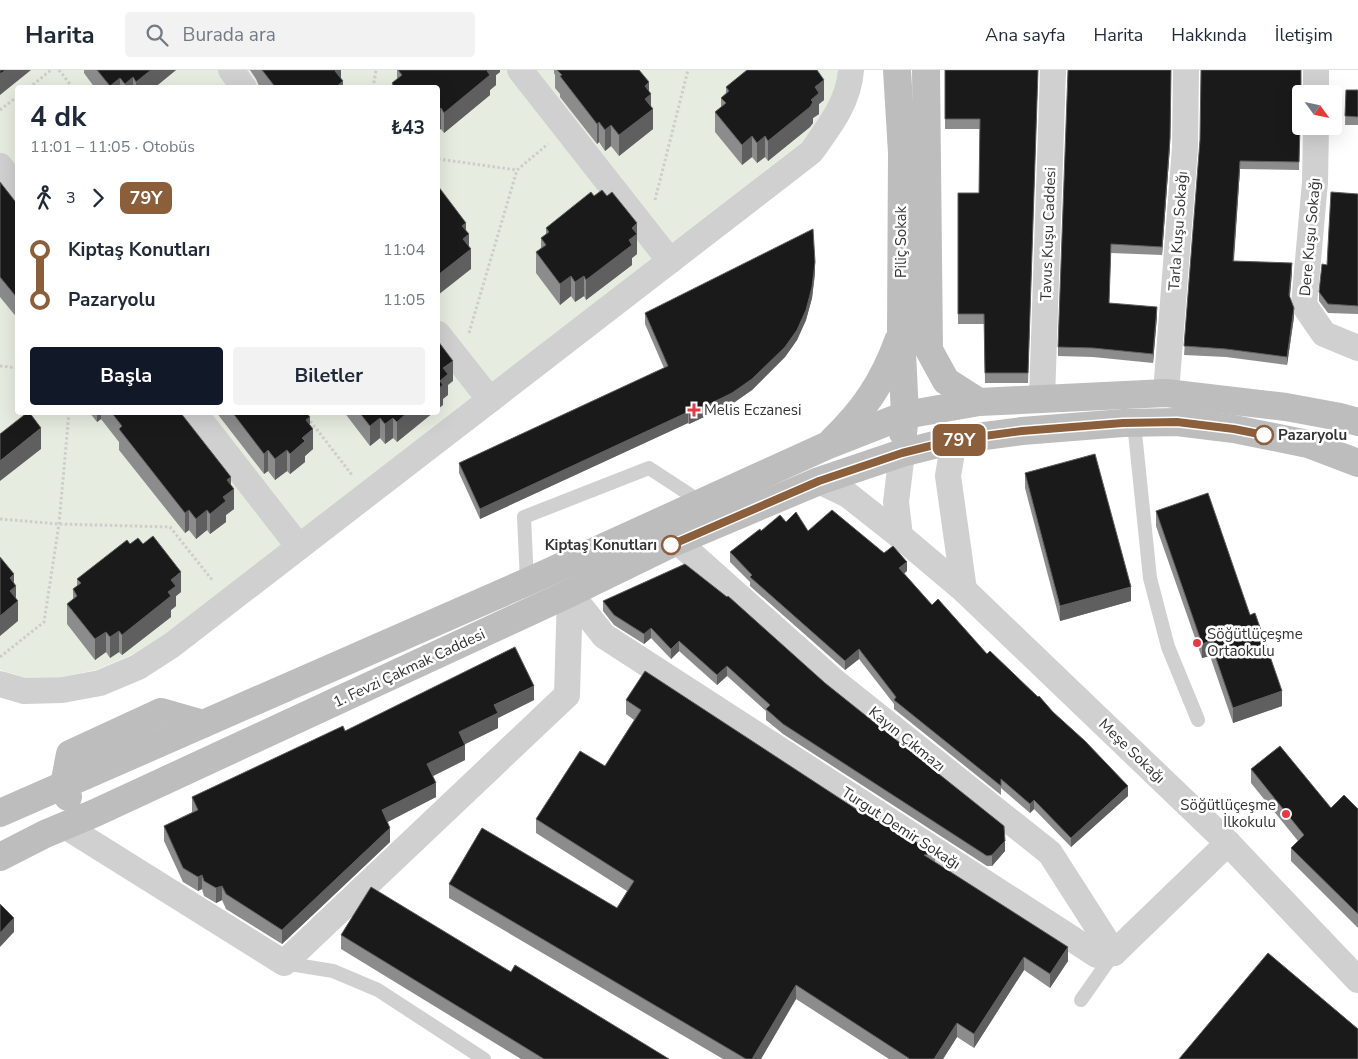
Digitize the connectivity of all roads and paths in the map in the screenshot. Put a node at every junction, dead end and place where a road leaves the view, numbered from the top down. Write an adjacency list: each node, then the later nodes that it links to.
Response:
1 (51, 70): 13 (path)
2 (59, 70): 14 (path)
3 (231, 70): 15 (street)
4 (376, 70): 16 (path)
5 (520, 70): 20 (street)
6 (688, 70): 27 (path)
7 (851, 70): 28 (street)
8 (897, 70): 26 (main road, Piliç Sokak)
9 (926, 70): 26 (main road)
10 (1053, 70): 36 (street, Tavus Kuşu Caddesi)
11 (1186, 70): 35 (street, Tarla Kuşu Sokağı)
12 (1316, 70): 17 (street)
13 (33, 85)
14 (71, 85)
15 (242, 85)
16 (374, 85)
17 (1316, 85)
18 (15, 98): 19 (path)
19 (0, 110)
20 (567, 129): 24 (path); 27 (street)
21 (1316, 135): 31 (street, Dere Kuşu Sokağı)
22 (440, 159): 24 (path)
23 (0, 166): 25 (street)
24 (517, 170): 32 (path)
25 (15, 185)
26 (914, 202): 29 (main road, Piliç Sokak); 38 (main road)
27 (647, 231): 28 (street)
28 (670, 261): 37 (street)
29 (901, 332): 42 (main road, Piliç Sokak); 46 (main road)
30 (440, 337): 32 (street)
31 (1358, 348)
32 (460, 363): 37 (street)
33 (0, 366): 34 (path)
34 (15, 368)
35 (1166, 393): 36 (main road); 44 (main road)
36 (1042, 398): 38 (main road)
37 (490, 400): 50 (street)
38 (978, 402): 42 (main road)
39 (70, 415): 53 (path)
40 (196, 415): 56 (street)
41 (309, 415): 50 (path)
42 (905, 415): 45 (main road); 46 (main road); 47 (main road, Piliç Sokak)
43 (1134, 423): 45 (main road, 1. Fevzi Çakmak Caddesi); 48 (main road, 1. Fevzi Çakmak Caddesi); 63 (lane)
44 (1352, 423)
45 (954, 440): 47 (main road, 1. Fevzi Çakmak Caddesi); 58 (street)
46 (826, 446): 51 (main road)
47 (902, 453): 49 (main road, 1. Fevzi Çakmak Caddesi); 54 (street)
48 (1358, 463)
49 (819, 481): 54 (street, Meşe Sokağı); 55 (main road, 1. Fevzi Çakmak Caddesi)
50 (367, 495): 56 (street)
51 (701, 502): 57 (main road); 57 (lane)
52 (0, 519): 53 (path)
53 (59, 524): 60 (path); 61 (path)
54 (900, 536): 58 (street, Meşe Sokağı)
55 (678, 542): 59 (main road, 1. Fevzi Çakmak Caddesi); 71 (street, Kayın Çıkmazı)
56 (300, 547): 60 (street)
57 (527, 582): 64 (main road)
58 (964, 590): 68 (street, Meşe Sokağı)
59 (570, 593): 66 (main road, 1. Fevzi Çakmak Caddesi); 71 (street, Turgut Demir Sokağı); 72 (street)
60 (229, 602): 62 (street)
61 (0, 657)
62 (0, 684)
63 (1198, 720)
64 (64, 785): 65 (main road); 66 (main road)
65 (3, 806): 69 (main road)
66 (95, 813): 67 (main road, 1. Fevzi Çakmak Caddesi)
67 (65, 826): 69 (main road, 1. Fevzi Çakmak Caddesi); 72 (street)
68 (1228, 843): 71 (street); 73 (street, Meşe Sokağı)
69 (24, 845): 70 (main road, 1. Fevzi Çakmak Caddesi)
70 (0, 857)
71 (1114, 953): 74 (lane)
72 (284, 963): 75 (lane)
73 (1358, 980)
74 (1081, 1000)
75 (484, 1059)

